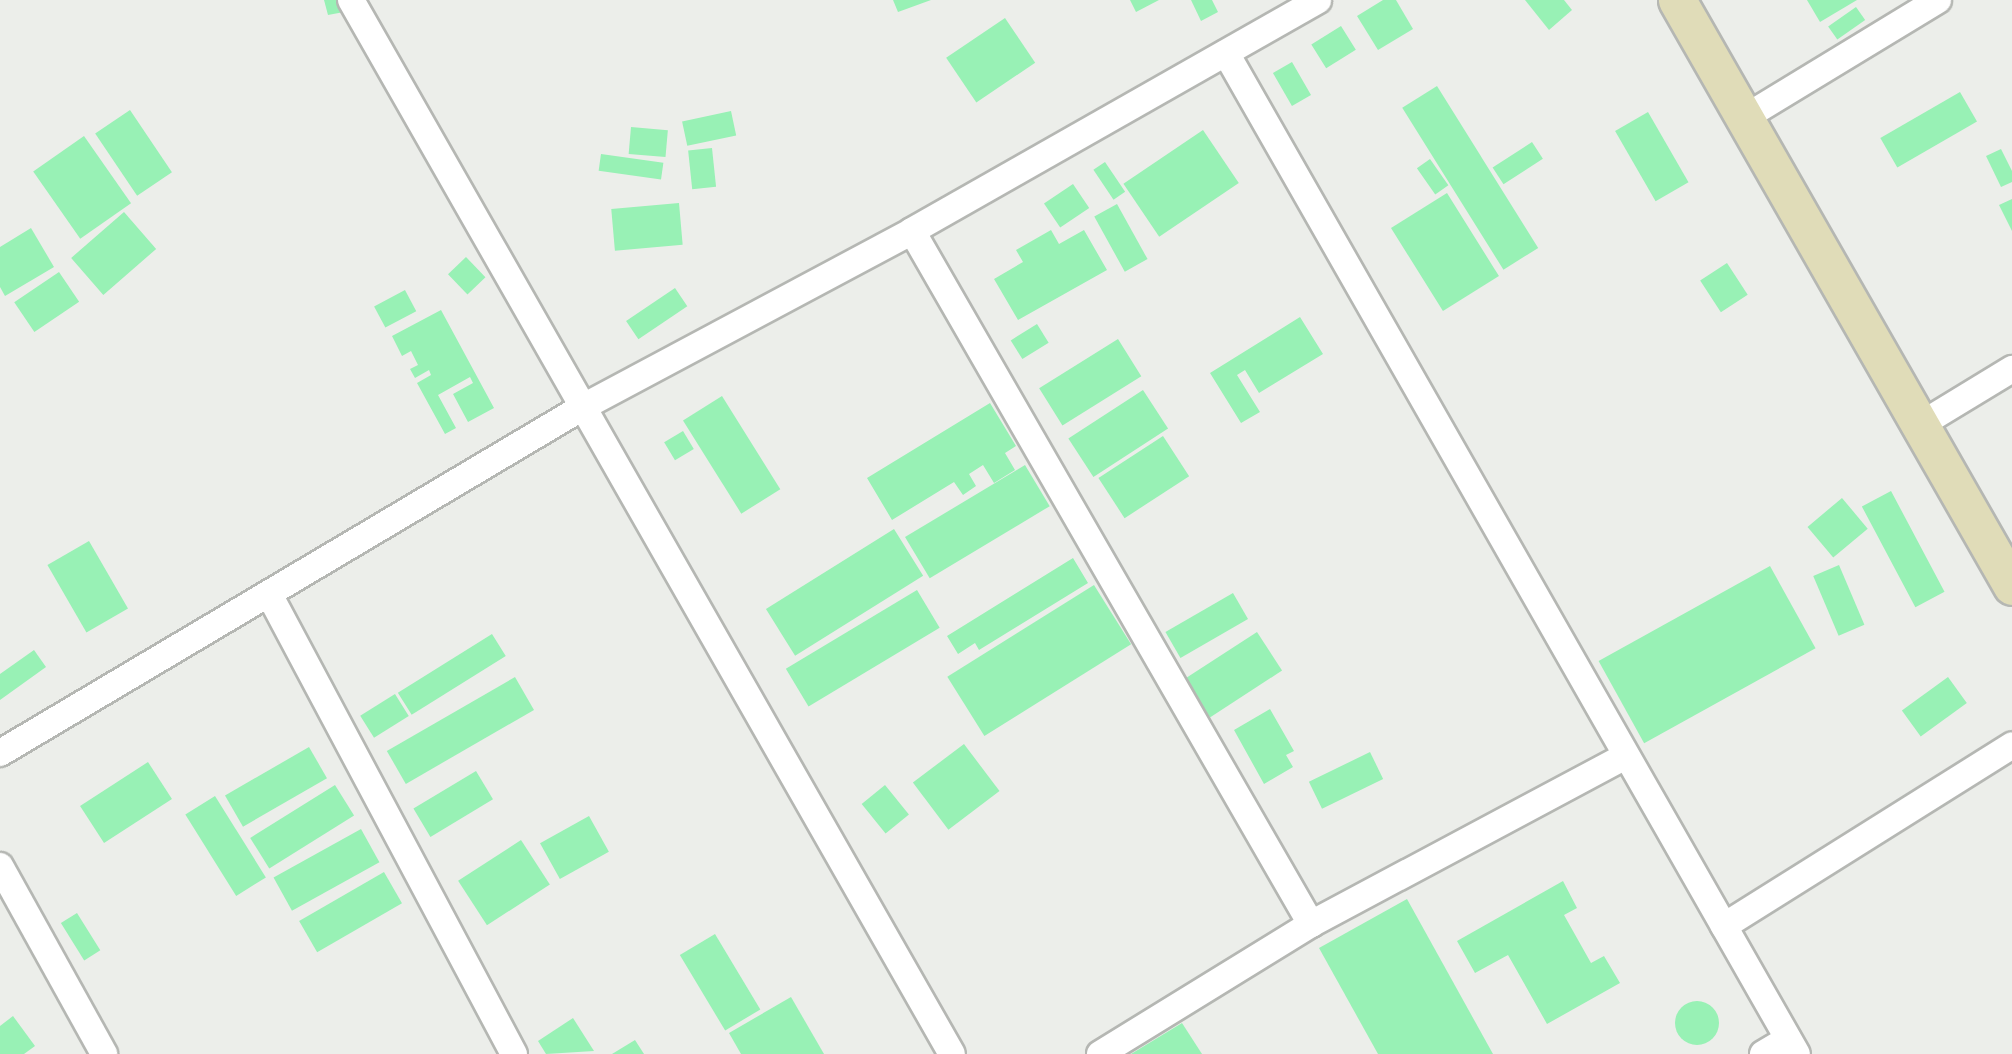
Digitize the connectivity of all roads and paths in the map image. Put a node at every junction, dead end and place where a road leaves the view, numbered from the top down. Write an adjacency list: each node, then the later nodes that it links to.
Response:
1 (351, 0): 9 (street)
2 (1318, 0): 5 (street)
3 (1677, 0): 6 (street)
4 (1938, 0): 6 (street)
5 (1226, 53): 7 (street); 15 (street)
6 (1744, 118): 10 (street)
7 (912, 231): 9 (street); 17 (street)
8 (2012, 369): 10 (street)
9 (583, 407): 12 (street); 22 (street)
10 (1920, 425): 11 (street)
11 (2012, 586)
12 (268, 594): 14 (street); 21 (street)
13 (2012, 745): 18 (street)
14 (0, 753)
15 (1626, 756): 17 (street); 18 (street)
16 (0, 866): 20 (street)
17 (1311, 924): 23 (street)
18 (1724, 926): 19 (street)
19 (1792, 1046): 24 (street)
20 (104, 1054)
21 (514, 1054)
22 (952, 1054)
23 (1100, 1054)
24 (1763, 1054)

